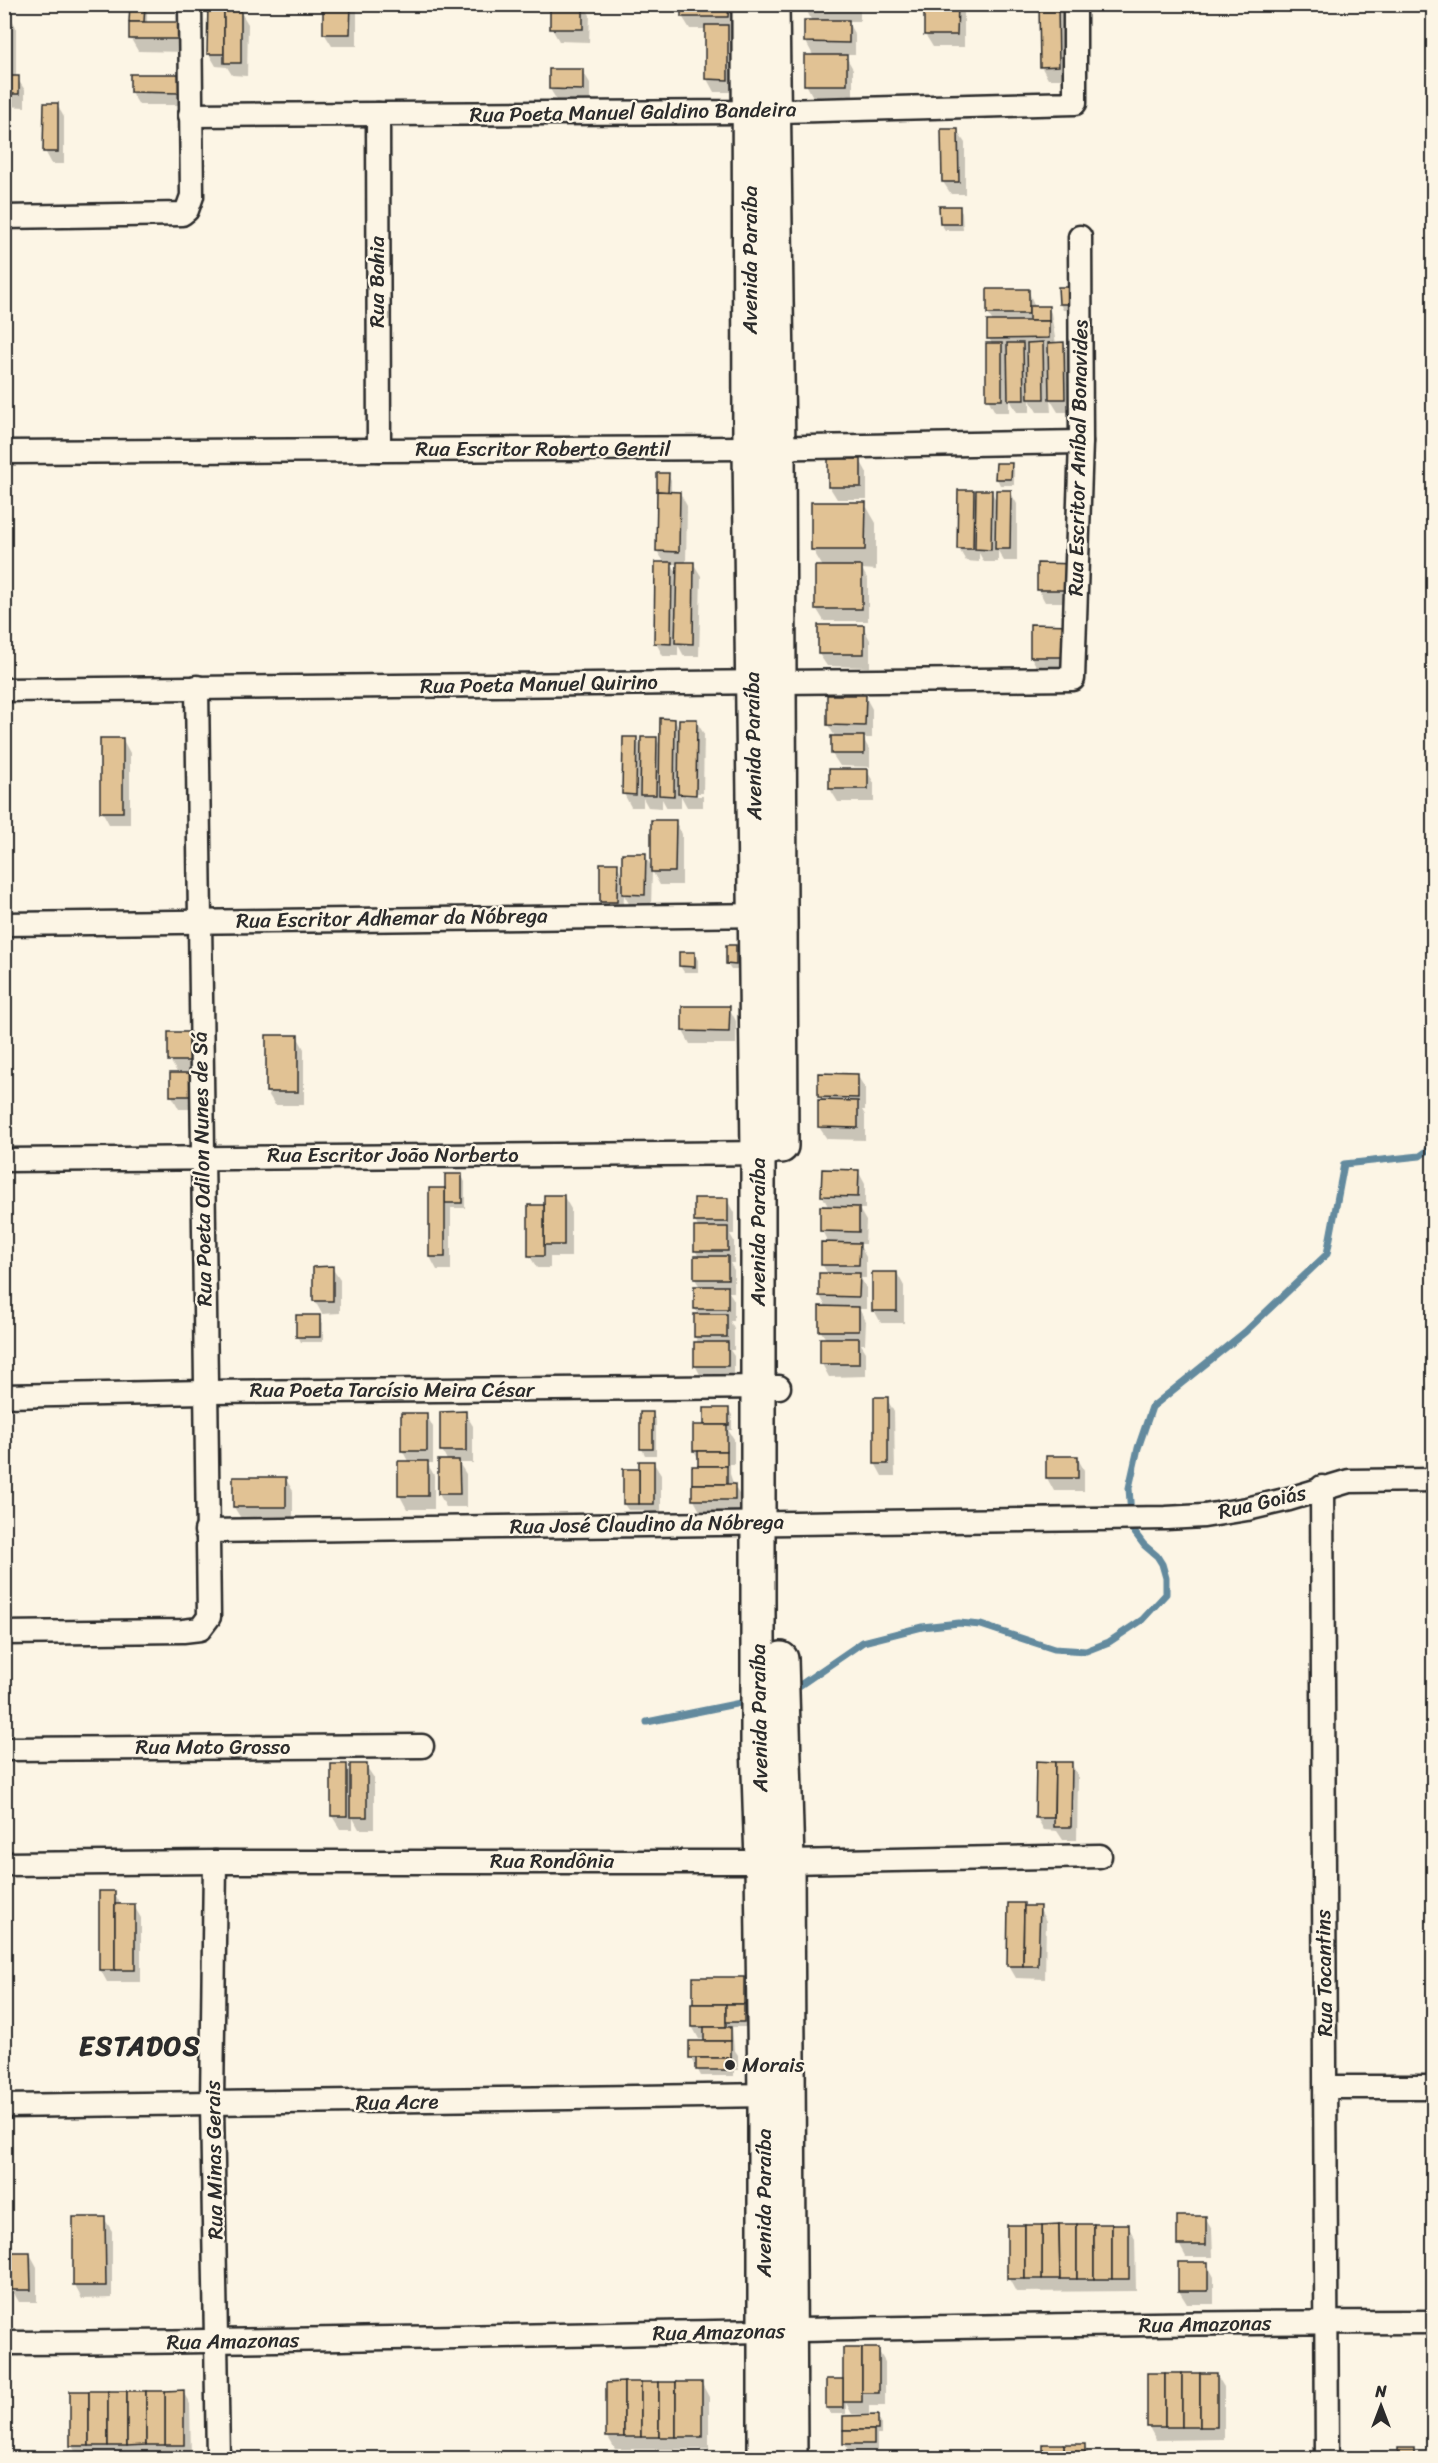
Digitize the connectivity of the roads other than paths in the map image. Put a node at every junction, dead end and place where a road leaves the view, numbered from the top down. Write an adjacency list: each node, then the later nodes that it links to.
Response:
1 (190, 4): 7 (street)
2 (749, 4): 5 (street, Avenida Paraíba)
3 (772, 4): 5 (street, Avenida Paraíba)
4 (1075, 4): 5 (street, Rua Poeta Manuel Galdino Bandeira)
5 (762, 112): 6 (street, Rua Poeta Manuel Galdino Bandeira); 11 (street, Avenida Paraíba)
6 (378, 114): 7 (street, Rua Poeta Manuel Galdino Bandeira); 12 (street, Rua Bahia)
7 (190, 115): 8 (street)
8 (4, 217)
9 (1080, 237): 10 (street, Rua Escritor Aníbal Bonavides)
10 (1081, 442): 11 (street, Rua Escritor Roberto Gentil); 14 (street, Rua Escritor Aníbal Bonavides)
11 (764, 448): 12 (street, Rua Escritor Roberto Gentil); 15 (street, Avenida Paraíba)
12 (379, 450): 13 (street, Rua Escritor Roberto Gentil)
13 (4, 452)
14 (1073, 679): 15 (street, Rua Poeta Manuel Quirino)
15 (766, 682): 16 (street, Rua Poeta Manuel Quirino); 18 (street, Avenida Paraíba)
16 (197, 687): 17 (street, Rua Poeta Manuel Quirino); 19 (street, Rua Poeta Odilon Nunes de Sá)
17 (4, 690)
18 (768, 915): 19 (street, Rua Escritor Adhemar da Nóbrega); 21 (street, Avenida Paraíba)
19 (200, 920): 20 (street, Rua Escritor Adhemar da Nóbrega); 22 (street, Rua Poeta Odilon Nunes de Sá)
20 (4, 924)
21 (769, 1153): 22 (street, Rua Escritor João Norberto); 24 (street, Avenida Paraíba)
22 (202, 1156): 23 (street, Rua Escritor João Norberto); 25 (street, Rua Poeta Odilon Nunes de Sá)
23 (4, 1160)
24 (769, 1387): 25 (street, Rua Poeta Tarcísio Meira César); 30 (street, Avenida Paraíba)
25 (205, 1392): 26 (street, Rua Poeta Tarcísio Meira César); 31 (street, Rua Poeta Odilon Nunes de Sá)
26 (4, 1396)
27 (1434, 1480): 28 (street, Rua Goiás)
28 (1322, 1487): 29 (street, Rua Goiás); 39 (street, Rua Tocantins)
29 (1089, 1519): 30 (street, Rua José Claudino da Nóbrega)
30 (769, 1522): 31 (street, Rua José Claudino da Nóbrega); 37 (street, Avenida Paraíba)
31 (206, 1531): 32 (street, Rua Poeta Odilon Nunes de Sá)
32 (4, 1633)
33 (422, 1746): 34 (street, Rua Mato Grosso)
34 (4, 1749)
35 (1100, 1856): 37 (street, Rua Rondônia)
36 (215, 1862): 37 (street, Rua Rondônia); 38 (street, Rua Rondônia); 42 (street, Rua Minas Gerais)
37 (774, 1862): 41 (street, Avenida Paraíba)
38 (4, 1864)
39 (1326, 2087): 40 (street); 44 (street, Rua Tocantins)
40 (1434, 2087)
41 (777, 2095): 42 (street, Rua Acre); 46 (street, Avenida Paraíba)
42 (212, 2104): 43 (street, Rua Acre); 47 (street, Rua Minas Gerais)
43 (4, 2106)
44 (1328, 2322): 45 (street, Rua Amazonas); 46 (street, Rua Amazonas); 52 (street, Rua Tocantins)
45 (1434, 2322)
46 (776, 2331): 47 (street, Rua Amazonas); 50 (street, Avenida Paraíba); 51 (street, Avenida Paraíba)
47 (216, 2342): 48 (street, Rua Amazonas); 49 (street, Rua Minas Gerais)
48 (4, 2343)
49 (218, 2458)
50 (765, 2458)
51 (790, 2458)
52 (1328, 2458)

